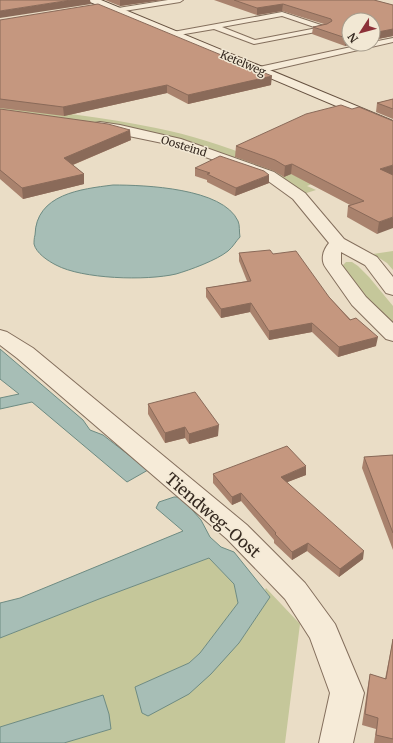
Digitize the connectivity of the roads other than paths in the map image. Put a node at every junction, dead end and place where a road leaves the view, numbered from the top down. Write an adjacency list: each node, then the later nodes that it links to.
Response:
1 (180, 0): 3 (lane)
2 (92, 4): 3 (street, Ketelweg)
3 (118, 10): 8 (street, Ketelweg)
4 (303, 21): 5 (lane); 6 (lane); 9 (lane)
5 (287, 24)
6 (213, 26): 8 (lane); 9 (lane)
7 (248, 31): 9 (lane)
8 (173, 34): 11 (street, Ketelweg)
9 (232, 34)
10 (393, 40): 11 (lane)
11 (259, 70): 13 (street, Ketelweg)
12 (83, 124): 14 (street, Oosteind)
13 (393, 126)
14 (338, 243): 15 (street, Oosteind); 16 (street)
15 (393, 289)
16 (393, 335)
17 (0, 336): 18 (street, Tiendweg-Oost)
18 (336, 743)

